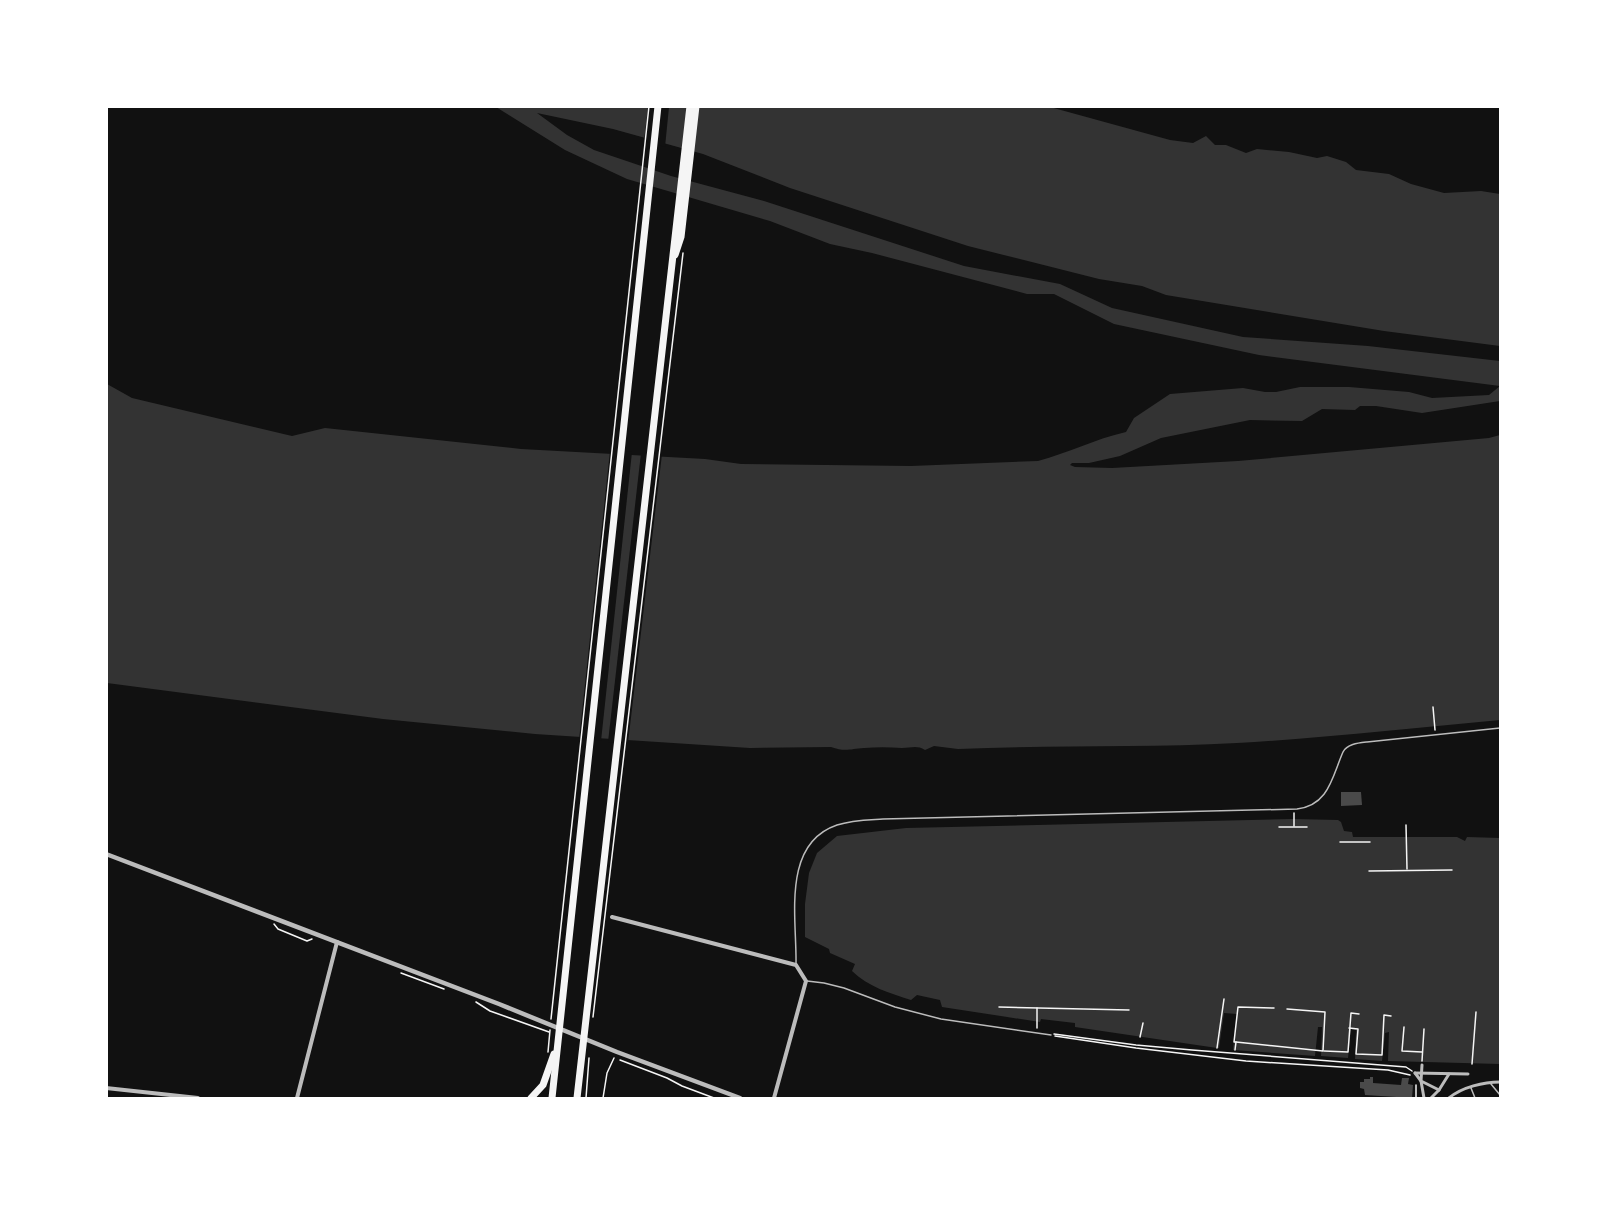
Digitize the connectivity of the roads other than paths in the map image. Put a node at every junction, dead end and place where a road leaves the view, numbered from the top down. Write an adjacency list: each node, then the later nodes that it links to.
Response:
1 (658, 106): 12 (highway)
2 (690, 106): 4 (highway)
3 (696, 106): 4 (highway)
4 (671, 266): 28 (highway)
5 (1500, 728): 9 (lane)
6 (106, 854): 8 (street)
7 (612, 917): 9 (street)
8 (337, 942): 25 (street); 29 (street)
9 (796, 965): 10 (street)
10 (806, 981): 11 (lane); 30 (street)
11 (1051, 1035)
12 (558, 1043): 26 (highway); 27 (highway)
13 (1422, 1063): 14 (street)
14 (1422, 1073): 15 (street); 17 (street); 17 (street)
15 (1449, 1074): 16 (street); 22 (street)
16 (1468, 1079)
17 (1421, 1081): 22 (street); 31 (street)
18 (1490, 1082): 19 (street); 21 (street); 23 (lane)
19 (1500, 1082)
20 (106, 1088): 24 (street)
21 (1470, 1088): 33 (street); 34 (lane)
22 (1439, 1090): 32 (street)
23 (1500, 1095)
24 (198, 1098)
25 (297, 1098)
26 (531, 1098)
27 (552, 1098)
28 (577, 1098)
29 (738, 1098)
30 (774, 1098)
31 (1424, 1098)
32 (1431, 1098)
33 (1449, 1098)
34 (1475, 1098)

